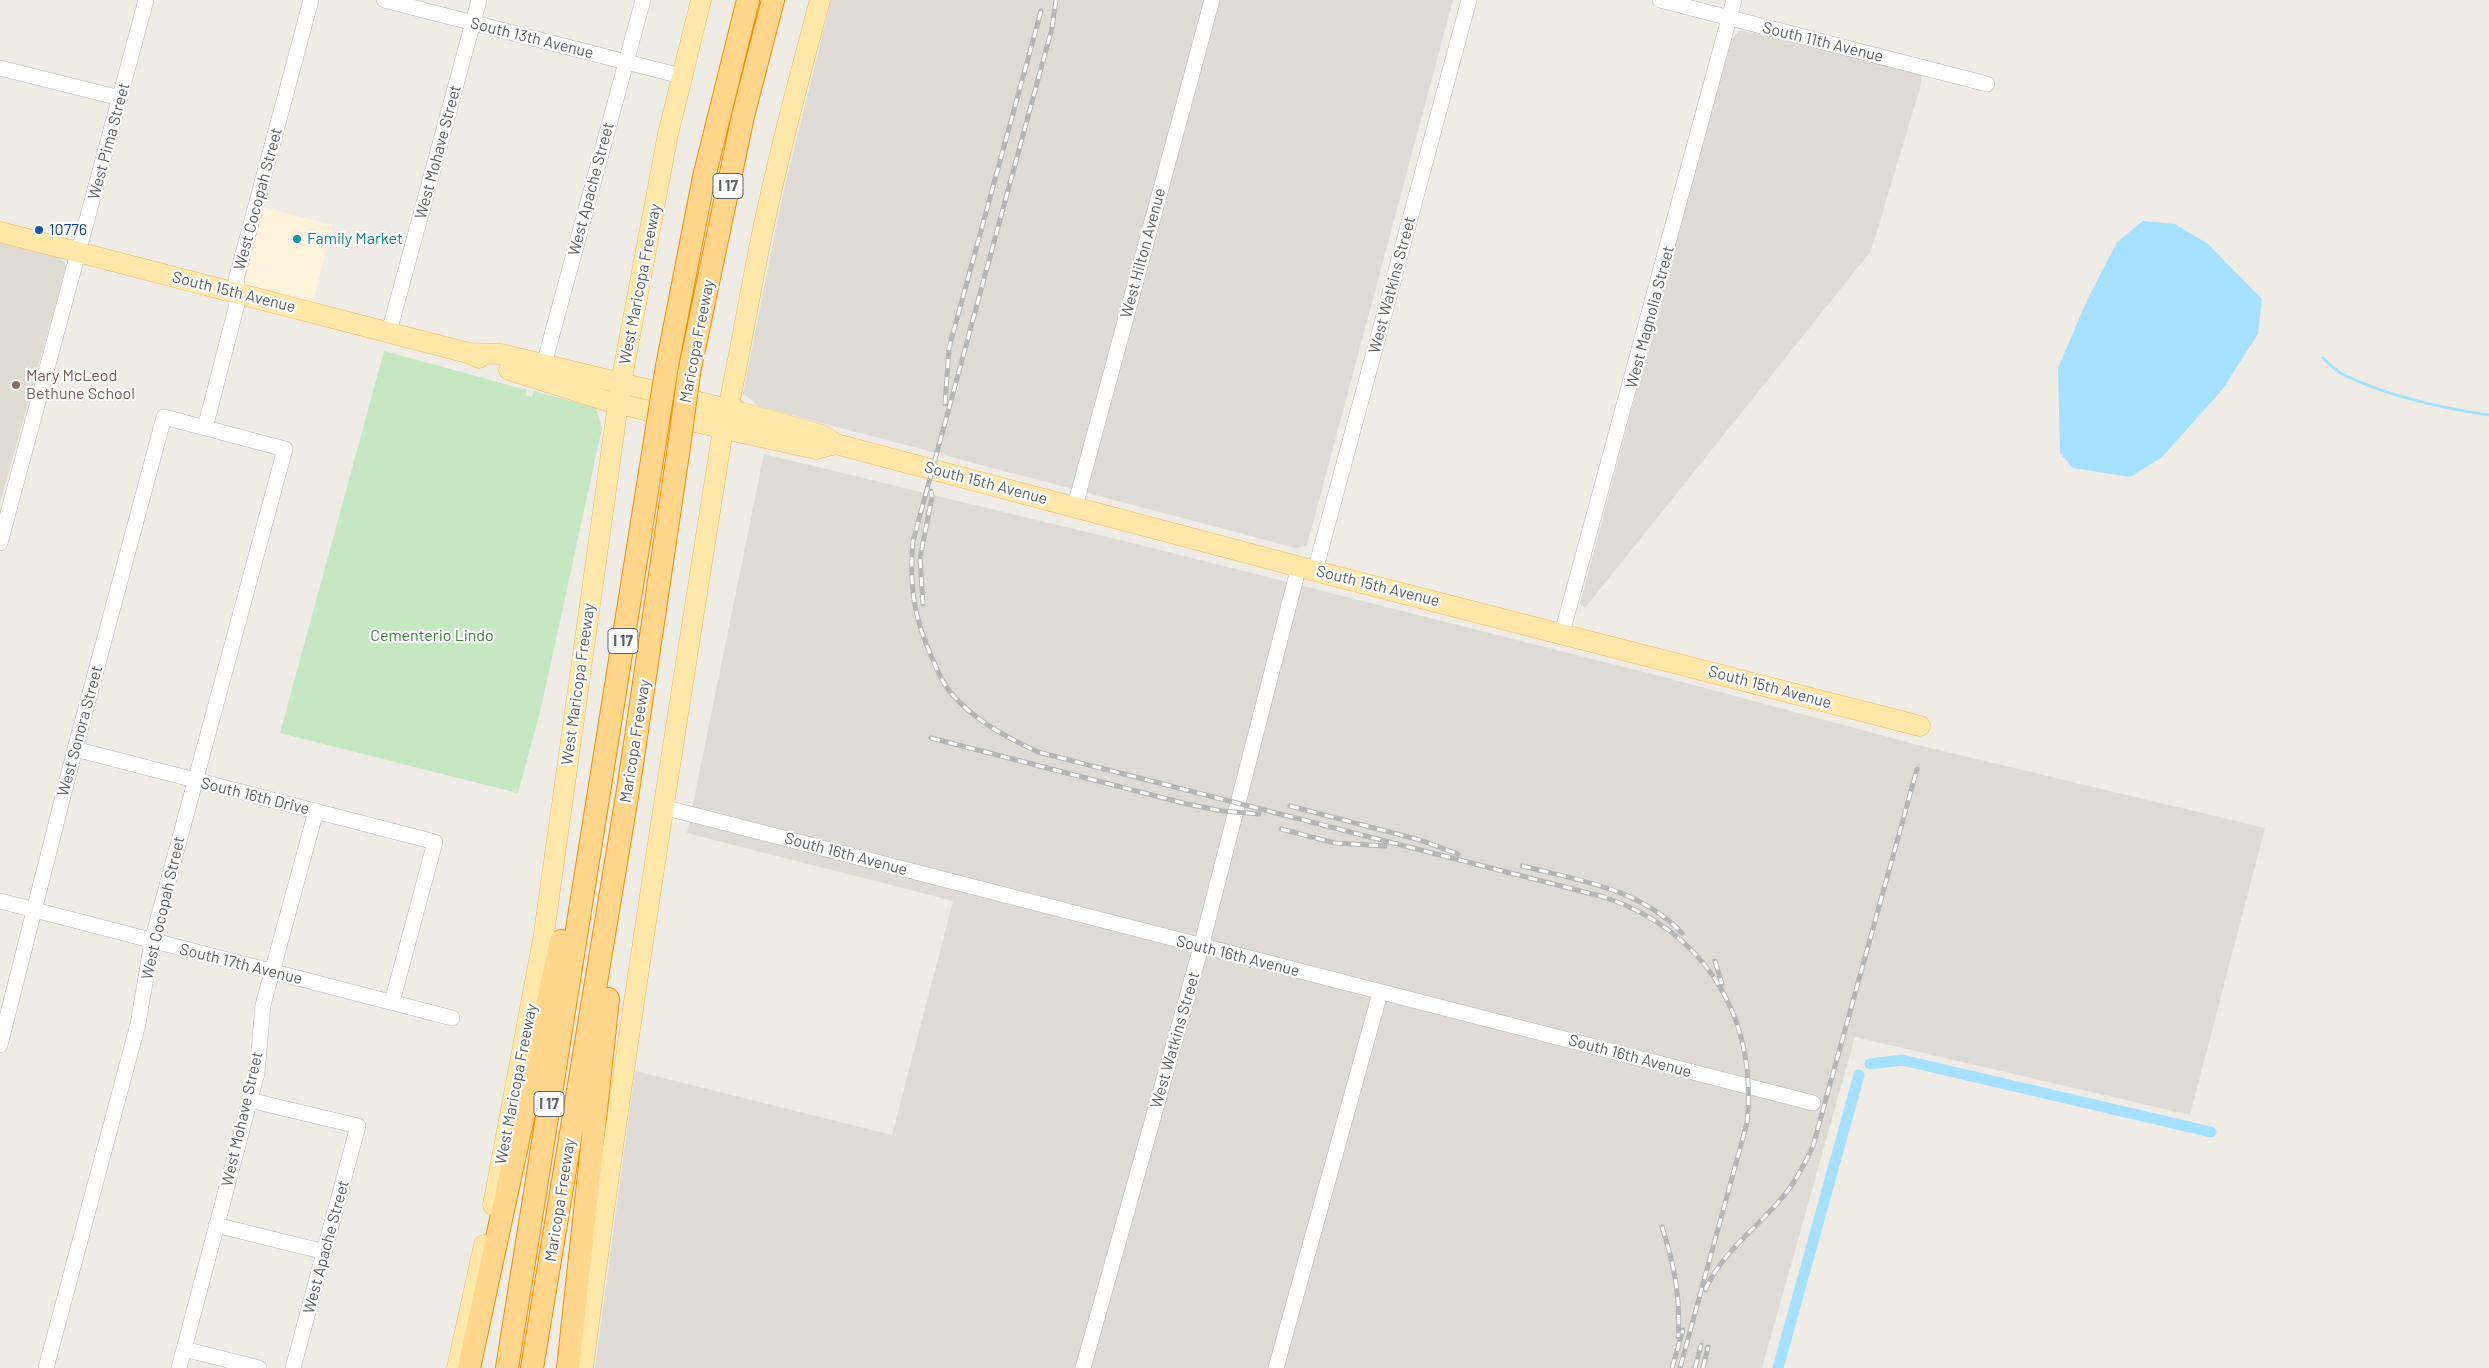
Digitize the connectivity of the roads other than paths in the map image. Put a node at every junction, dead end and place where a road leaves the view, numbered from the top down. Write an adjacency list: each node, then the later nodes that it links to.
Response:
1 (146, 0): 20 (street, West Pima Street)
2 (311, 0): 23 (street, West Cocopah Street)
3 (384, 0): 15 (street, South 13th Avenue)
4 (479, 0): 15 (street, West Mohave Street)
5 (643, 0): 16 (street, West Apache Street)
6 (701, 0): 18 (main road, West Maricopa Freeway)
7 (748, 0): 39 (highway, Maricopa Freeway / I 17, bridge)
8 (773, 0): 40 (highway, Maricopa Freeway / I 17, bridge)
9 (820, 0): 28 (main road)
10 (1212, 0): 30 (street, West Hilton Avenue)
11 (1469, 0): 32 (street, West Watkins Street)
12 (1660, 0): 14 (street, South 11th Avenue)
13 (1734, 0): 14 (street, West Magnolia Street)
14 (1729, 18): 19 (street, South 11th Avenue); 33 (street, West Magnolia Street)
15 (473, 22): 16 (street, South 13th Avenue); 24 (street, West Mohave Street)
16 (626, 62): 18 (street, South 13th Avenue); 25 (street, West Apache Street)
17 (0, 68): 20 (street)
18 (681, 76): 26 (main road, West Maricopa Freeway)
19 (1987, 84)
20 (120, 98): 22 (street, West Pima Street)
21 (0, 232): 22 (main road, South 15th Avenue)
22 (78, 252): 23 (main road, South 15th Avenue); 31 (street, West Pima Street)
23 (239, 294): 24 (main road, South 15th Avenue); 29 (street, West Cocopah Street)
24 (389, 332): 25 (main road, South 15th Avenue)
25 (542, 372): 26 (main road, South 15th Avenue); 27 (main road, South 15th Avenue)
26 (621, 383): 27 (main road, West Maricopa Freeway); 28 (main road, South 15th Avenue)
27 (618, 403): 28 (main road, South 15th Avenue); 59 (main road, West Maricopa Freeway)
28 (726, 419): 30 (main road, South 15th Avenue); 37 (main road)
29 (205, 428): 35 (street, West Sonora Street); 36 (street, West Cocopah Street)
30 (1075, 506): 32 (main road, South 15th Avenue)
31 (0, 543)
32 (1307, 568): 33 (main road, South 15th Avenue); 44 (street, West Watkins Street)
33 (1562, 633): 34 (main road, South 15th Avenue)
34 (1920, 726)
35 (75, 748): 36 (street, South 16th Drive); 42 (street, West Sonora Street)
36 (194, 780): 38 (street, South 16th Drive); 43 (street, West Cocopah Street)
37 (663, 807): 44 (street, South 16th Avenue); 64 (main road)
38 (316, 811): 45 (street, West Mohave Street); 47 (street, South 16th Drive)
39 (591, 841): 60 (highway); 61 (highway, Maricopa Freeway / I 17)
40 (614, 876): 62 (highway, Maricopa Freeway / I 17); 63 (highway)
41 (0, 901): 42 (street, South 17th Avenue)
42 (34, 910): 43 (street, South 17th Avenue); 49 (street, West Sonora Street)
43 (152, 941): 45 (street, South 17th Avenue); 55 (street, West Cocopah Street)
44 (1201, 947): 46 (street, South 16th Avenue); 65 (street, West Watkins Street)
45 (272, 972): 47 (street, South 17th Avenue); 50 (street, West Mohave Street)
46 (1380, 993): 51 (street, South 16th Avenue); 66 (street)
47 (392, 1002): 48 (street, South 17th Avenue)
48 (452, 1018)
49 (0, 1045)
50 (249, 1100): 52 (street, West Mohave Street); 53 (street, West Apache Street)
51 (1813, 1103)
52 (216, 1225): 53 (street); 54 (street, West Mohave Street)
53 (325, 1252): 58 (street, West Apache Street)
54 (184, 1349): 56 (street, West Mohave Street); 57 (street)
55 (46, 1368)
56 (179, 1368)
57 (259, 1368)
58 (293, 1368)
59 (457, 1368)
60 (469, 1368)
61 (507, 1368)
62 (532, 1368)
63 (568, 1368)
64 (583, 1368)
65 (1083, 1368)
66 (1276, 1368)

